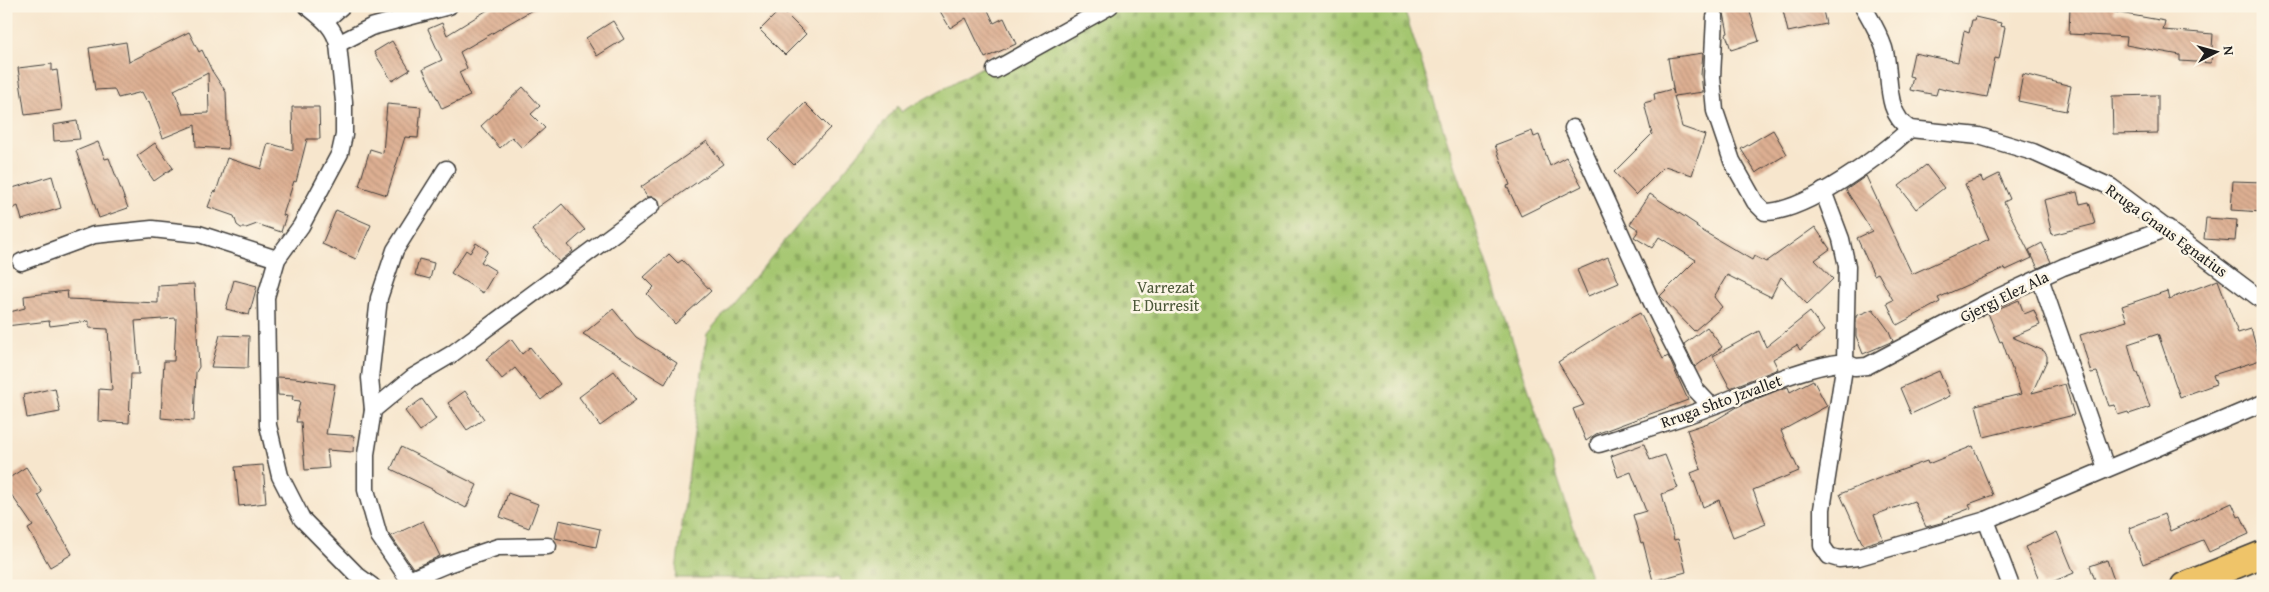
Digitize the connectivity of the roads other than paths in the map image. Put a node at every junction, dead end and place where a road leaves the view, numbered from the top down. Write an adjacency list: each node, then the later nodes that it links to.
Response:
1 (307, 6): 7 (street)
2 (342, 6): 7 (street)
3 (449, 6): 8 (street)
4 (1110, 6): 9 (street)
5 (1863, 6): 11 (street)
6 (1715, 17): 13 (street)
7 (326, 20): 8 (street)
8 (338, 44): 16 (street)
9 (995, 70)
10 (1573, 128): 22 (street)
11 (1910, 129): 13 (street); 15 (street, Rruga Gnaus Egnatius)
12 (446, 169): 23 (street)
13 (1823, 191): 20 (street)
14 (651, 206): 23 (street)
15 (2168, 228): 18 (street, Gjergj Elez Ala); 19 (street, Rruga Gnaus Egnatius)
16 (277, 259): 17 (street); 30 (street)
17 (22, 262)
18 (2040, 278): 20 (street, Gjergj Elez Ala); 25 (street)
19 (2263, 302)
20 (1845, 362): 22 (street, Rruga Shto Jzvallet); 26 (street)
21 (2263, 403): 25 (street)
22 (1710, 406): 24 (street, Rruga Shto Jzvallet)
23 (373, 410): 29 (street)
24 (1599, 444)
25 (2106, 468): 26 (street)
26 (1986, 520): 31 (street)
27 (548, 546): 29 (street)
28 (2263, 554): 32 (main road)
29 (411, 583)
30 (372, 586)
31 (2011, 586)
32 (2184, 586)

